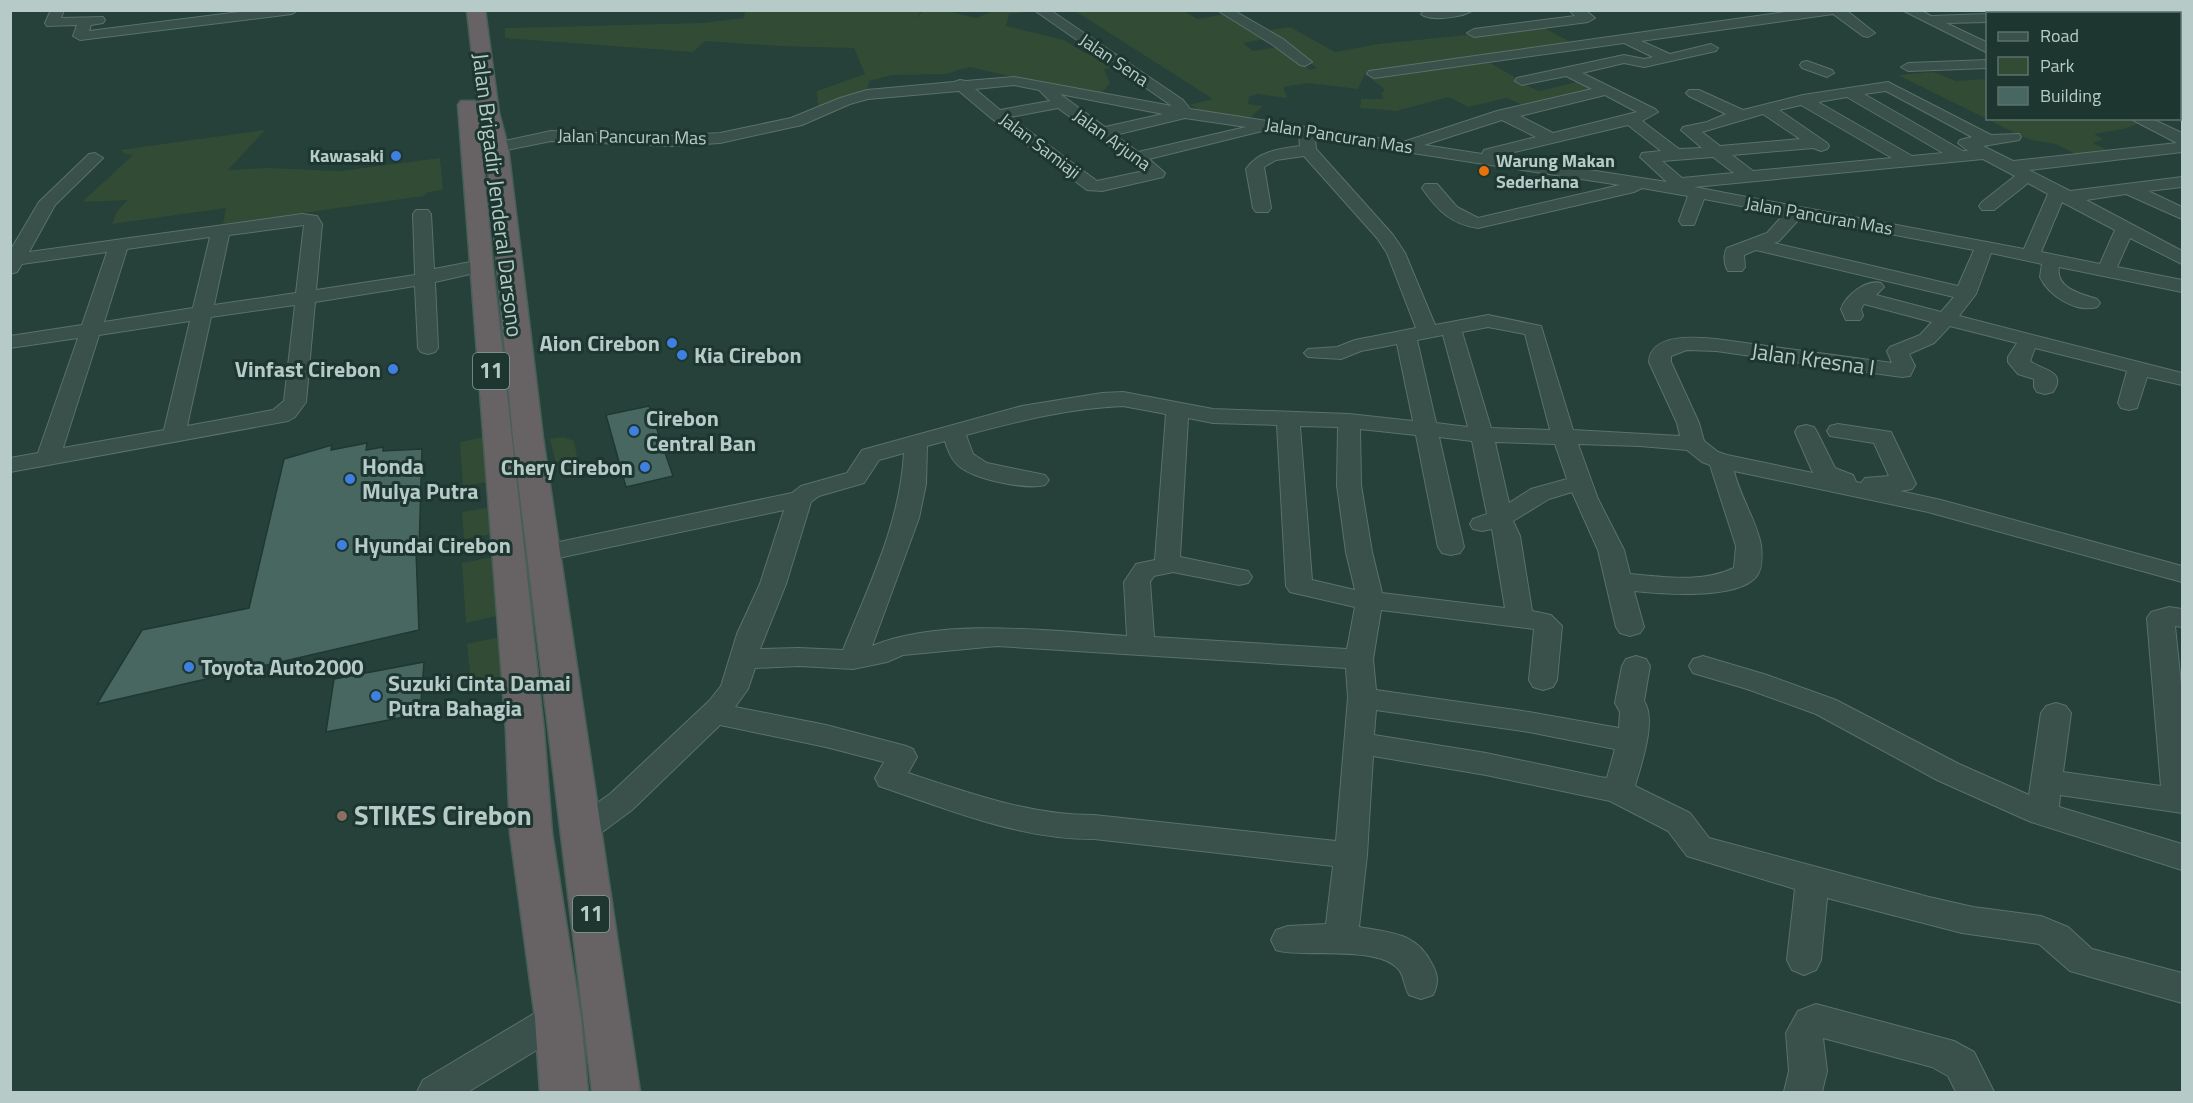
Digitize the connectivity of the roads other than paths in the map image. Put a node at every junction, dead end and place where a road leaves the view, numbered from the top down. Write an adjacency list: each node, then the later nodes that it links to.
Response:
1 (58, 10): 18 (street)
2 (206, 10): 18 (street)
3 (292, 10): 18 (street)
4 (458, 10): 32 (highway, Jalan Brigadir Jenderal Darsono / 11)
5 (476, 10): 32 (highway, Jalan Brigadir Jenderal Darsono / 11)
6 (1040, 10): 45 (street, Jalan Sena)
7 (1223, 10): 28 (street)
8 (1467, 10): 16 (street)
9 (1575, 10): 20 (street)
10 (1832, 10): 24 (street)
11 (1837, 10): 21 (street)
12 (1908, 10): 19 (street)
13 (2155, 10): 14 (street)
14 (2143, 11): 15 (street)
15 (2123, 12)
16 (1428, 15)
17 (1986, 18): 19 (street)
18 (85, 21)
19 (1929, 21): 22 (street)
20 (1474, 33)
21 (1868, 33)
22 (1963, 37): 23 (street); 26 (street)
23 (1986, 37)
24 (1626, 39): 27 (street); 35 (street)
25 (1711, 48): 27 (street)
26 (1986, 48)
27 (1668, 59): 33 (street)
28 (1305, 63)
29 (1986, 64): 31 (street)
30 (1807, 65): 34 (street)
31 (1908, 67)
32 (474, 70): 62 (highway, Jalan Brigadir Jenderal Darsono / 11); 98 (highway, Jalan Brigadir Jenderal Darsono / 11)
33 (1567, 71): 36 (street); 39 (street)
34 (1827, 73)
35 (1374, 74)
36 (1522, 81)
37 (960, 84): 38 (street, Jalan Pancuran Mas); 46 (street, Jalan Samiaji); 62 (street, Jalan Pancuran Mas)
38 (1044, 86): 43 (street, Jalan Arjuna); 45 (street, Jalan Pancuran Mas)
39 (1608, 90): 47 (street); 49 (street)
40 (1694, 93): 48 (street)
41 (1849, 93): 42 (street); 61 (street); 67 (street)
42 (1803, 100): 44 (street); 70 (street)
43 (1061, 103): 46 (street); 54 (street, Jalan Arjuna)
44 (1766, 110): 48 (street); 51 (street)
45 (1185, 113): 52 (street, Jalan Pancuran Mas); 54 (street)
46 (997, 115): 75 (street, Jalan Samiaji)
47 (1507, 115): 56 (street); 60 (street)
48 (1742, 115): 53 (street)
49 (1631, 120): 56 (street); 65 (street)
50 (2140, 120): 57 (street)
51 (1784, 121): 53 (street); 59 (street)
52 (1275, 126): 58 (street, Jalan Pancuran Mas); 68 (street)
53 (1711, 126): 64 (street)
54 (1101, 133): 68 (street, Jalan Arjuna)
55 (2013, 137): 61 (street)
56 (1552, 139): 66 (street)
57 (2182, 139)
58 (1308, 140): 60 (street, Jalan Pancuran Mas); 84 (street); 113 (street)
59 (1816, 143): 64 (street); 71 (street)
60 (1406, 146): 66 (street, Jalan Pancuran Mas)
61 (1985, 146): 67 (street); 72 (street)
62 (497, 147): 145 (highway, Jalan Brigadir Jenderal Darsono / 11)
63 (2182, 147): 72 (street)
64 (1715, 152): 65 (street); 73 (street)
65 (1675, 154): 77 (street)
66 (1475, 156): 78 (street, Jalan Pancuran Mas)
67 (1960, 156): 70 (street)
68 (1136, 157): 75 (street, Jalan Arjuna)
69 (95, 158): 97 (street)
70 (1910, 161): 71 (street)
71 (1853, 165): 73 (street)
72 (2008, 167): 74 (street)
73 (1749, 176): 77 (street)
74 (2026, 176): 82 (street); 83 (street)
75 (1127, 181)
76 (2182, 182): 80 (street)
77 (1678, 183): 78 (street)
78 (1653, 185): 79 (street); 81 (street, Jalan Pancuran Mas)
79 (1431, 188)
80 (2128, 188): 82 (street); 87 (street)
81 (1697, 194): 85 (street, Jalan Pancuran Mas); 88 (street)
82 (2061, 195): 89 (street); 95 (street)
83 (1988, 206)
84 (1262, 208)
85 (1796, 212): 91 (street); 93 (street, Jalan Pancuran Mas)
86 (423, 214): 101 (street)
87 (2182, 214)
88 (1688, 220)
89 (2125, 228): 94 (street); 100 (street)
90 (221, 231): 92 (street); 104 (street); 108 (street)
91 (1755, 244): 99 (street); 102 (street)
92 (119, 245): 97 (street); 111 (street)
93 (1984, 248): 95 (street, Jalan Pancuran Mas); 105 (street, Jalan Kresna I)
94 (2178, 252)
95 (2030, 256): 96 (street, Jalan Pancuran Mas)
96 (2052, 261): 100 (street, Jalan Pancuran Mas); 107 (street)
97 (12, 263)
98 (481, 266): 101 (street); 166 (highway, Jalan Brigadir Jenderal Darsono / 11)
99 (1735, 267)
100 (2106, 271): 103 (street, Jalan Pancuran Mas)
101 (425, 275): 104 (street); 118 (street)
102 (1884, 276): 105 (street); 106 (street)
103 (2182, 286)
104 (305, 293): 108 (street); 131 (street)
105 (1966, 294): 110 (street, Jalan Kresna I)
106 (1863, 297): 109 (street); 110 (street)
107 (2090, 303)
108 (204, 308): 111 (street); 131 (street)
109 (1853, 316)
110 (1947, 319): 116 (street); 135 (street, Jalan Kresna I)
111 (93, 325): 114 (street); 117 (street); 136 (street)
112 (1451, 328): 113 (street); 132 (street); 133 (street)
113 (1428, 332): 115 (street)
114 (10, 334)
115 (1406, 337): 119 (street); 128 (street)
116 (2029, 340): 120 (street); 122 (street)
117 (10, 342)
118 (428, 348)
119 (1315, 353)
120 (2139, 367): 121 (street); 123 (street)
121 (2182, 379)
122 (2045, 387)
123 (2129, 403)
124 (1177, 410): 125 (street); 129 (street); 146 (street)
125 (1288, 420): 126 (street); 150 (street)
126 (1349, 421): 128 (street); 150 (street)
127 (1838, 430): 141 (street)
128 (1426, 431): 132 (street); 144 (street)
129 (954, 432): 134 (street); 139 (street)
130 (1806, 432): 141 (street)
131 (174, 435): 136 (street)
132 (1482, 435): 133 (street); 143 (street)
133 (1564, 438): 135 (street); 140 (street)
134 (916, 441): 142 (street); 157 (street)
135 (1693, 444): 137 (street)
136 (48, 458): 138 (street)
137 (1722, 461): 141 (street); 149 (street)
138 (10, 465)
139 (1037, 480)
140 (1581, 482): 143 (street); 149 (street)
141 (1862, 486): 147 (street)
142 (800, 499): 145 (street); 155 (street)
143 (1491, 521): 152 (street)
144 (1451, 547)
145 (544, 553): 164 (highway, Jalan Brigadir Jenderal Darsono / 11)
146 (1169, 562): 148 (street); 154 (street)
147 (2182, 574)
148 (1239, 577)
149 (1619, 582): 153 (street)
150 (1370, 599): 152 (street); 156 (street)
151 (2182, 618): 170 (street)
152 (1520, 619): 160 (street)
153 (1630, 627)
154 (1141, 646): 156 (street); 157 (street)
155 (742, 659): 157 (street); 162 (street)
156 (1359, 659): 161 (street)
157 (853, 660)
158 (1636, 666): 165 (street)
159 (1703, 666): 171 (street)
160 (1543, 680)
161 (1362, 698): 165 (street); 167 (street)
162 (713, 713): 172 (street); 173 (street)
163 (2056, 713): 168 (street)
164 (568, 735): 166 (highway); 172 (highway, Jalan Brigadir Jenderal Darsono / 11)
165 (1632, 741): 169 (street)
166 (526, 743): 181 (highway, Jalan Brigadir Jenderal Darsono / 11)
167 (1358, 743): 169 (street); 173 (street)
168 (2046, 782): 170 (street); 171 (street)
169 (1615, 789): 175 (street)
170 (2180, 801)
171 (2042, 814): 174 (street)
172 (579, 831): 184 (highway, Jalan Brigadir Jenderal Darsono / 11)
173 (1351, 855): 176 (street)
174 (2182, 857)
175 (1812, 882): 178 (street); 180 (street)
176 (1341, 938): 177 (street); 179 (street)
177 (1288, 940)
178 (1804, 960)
179 (1421, 984)
180 (2182, 988)
181 (558, 1018): 182 (street); 183 (highway, Jalan Brigadir Jenderal Darsono / 11)
182 (436, 1092)
183 (564, 1092)
184 (616, 1092)
185 (1803, 1092): 186 (street)
186 (1975, 1092)

